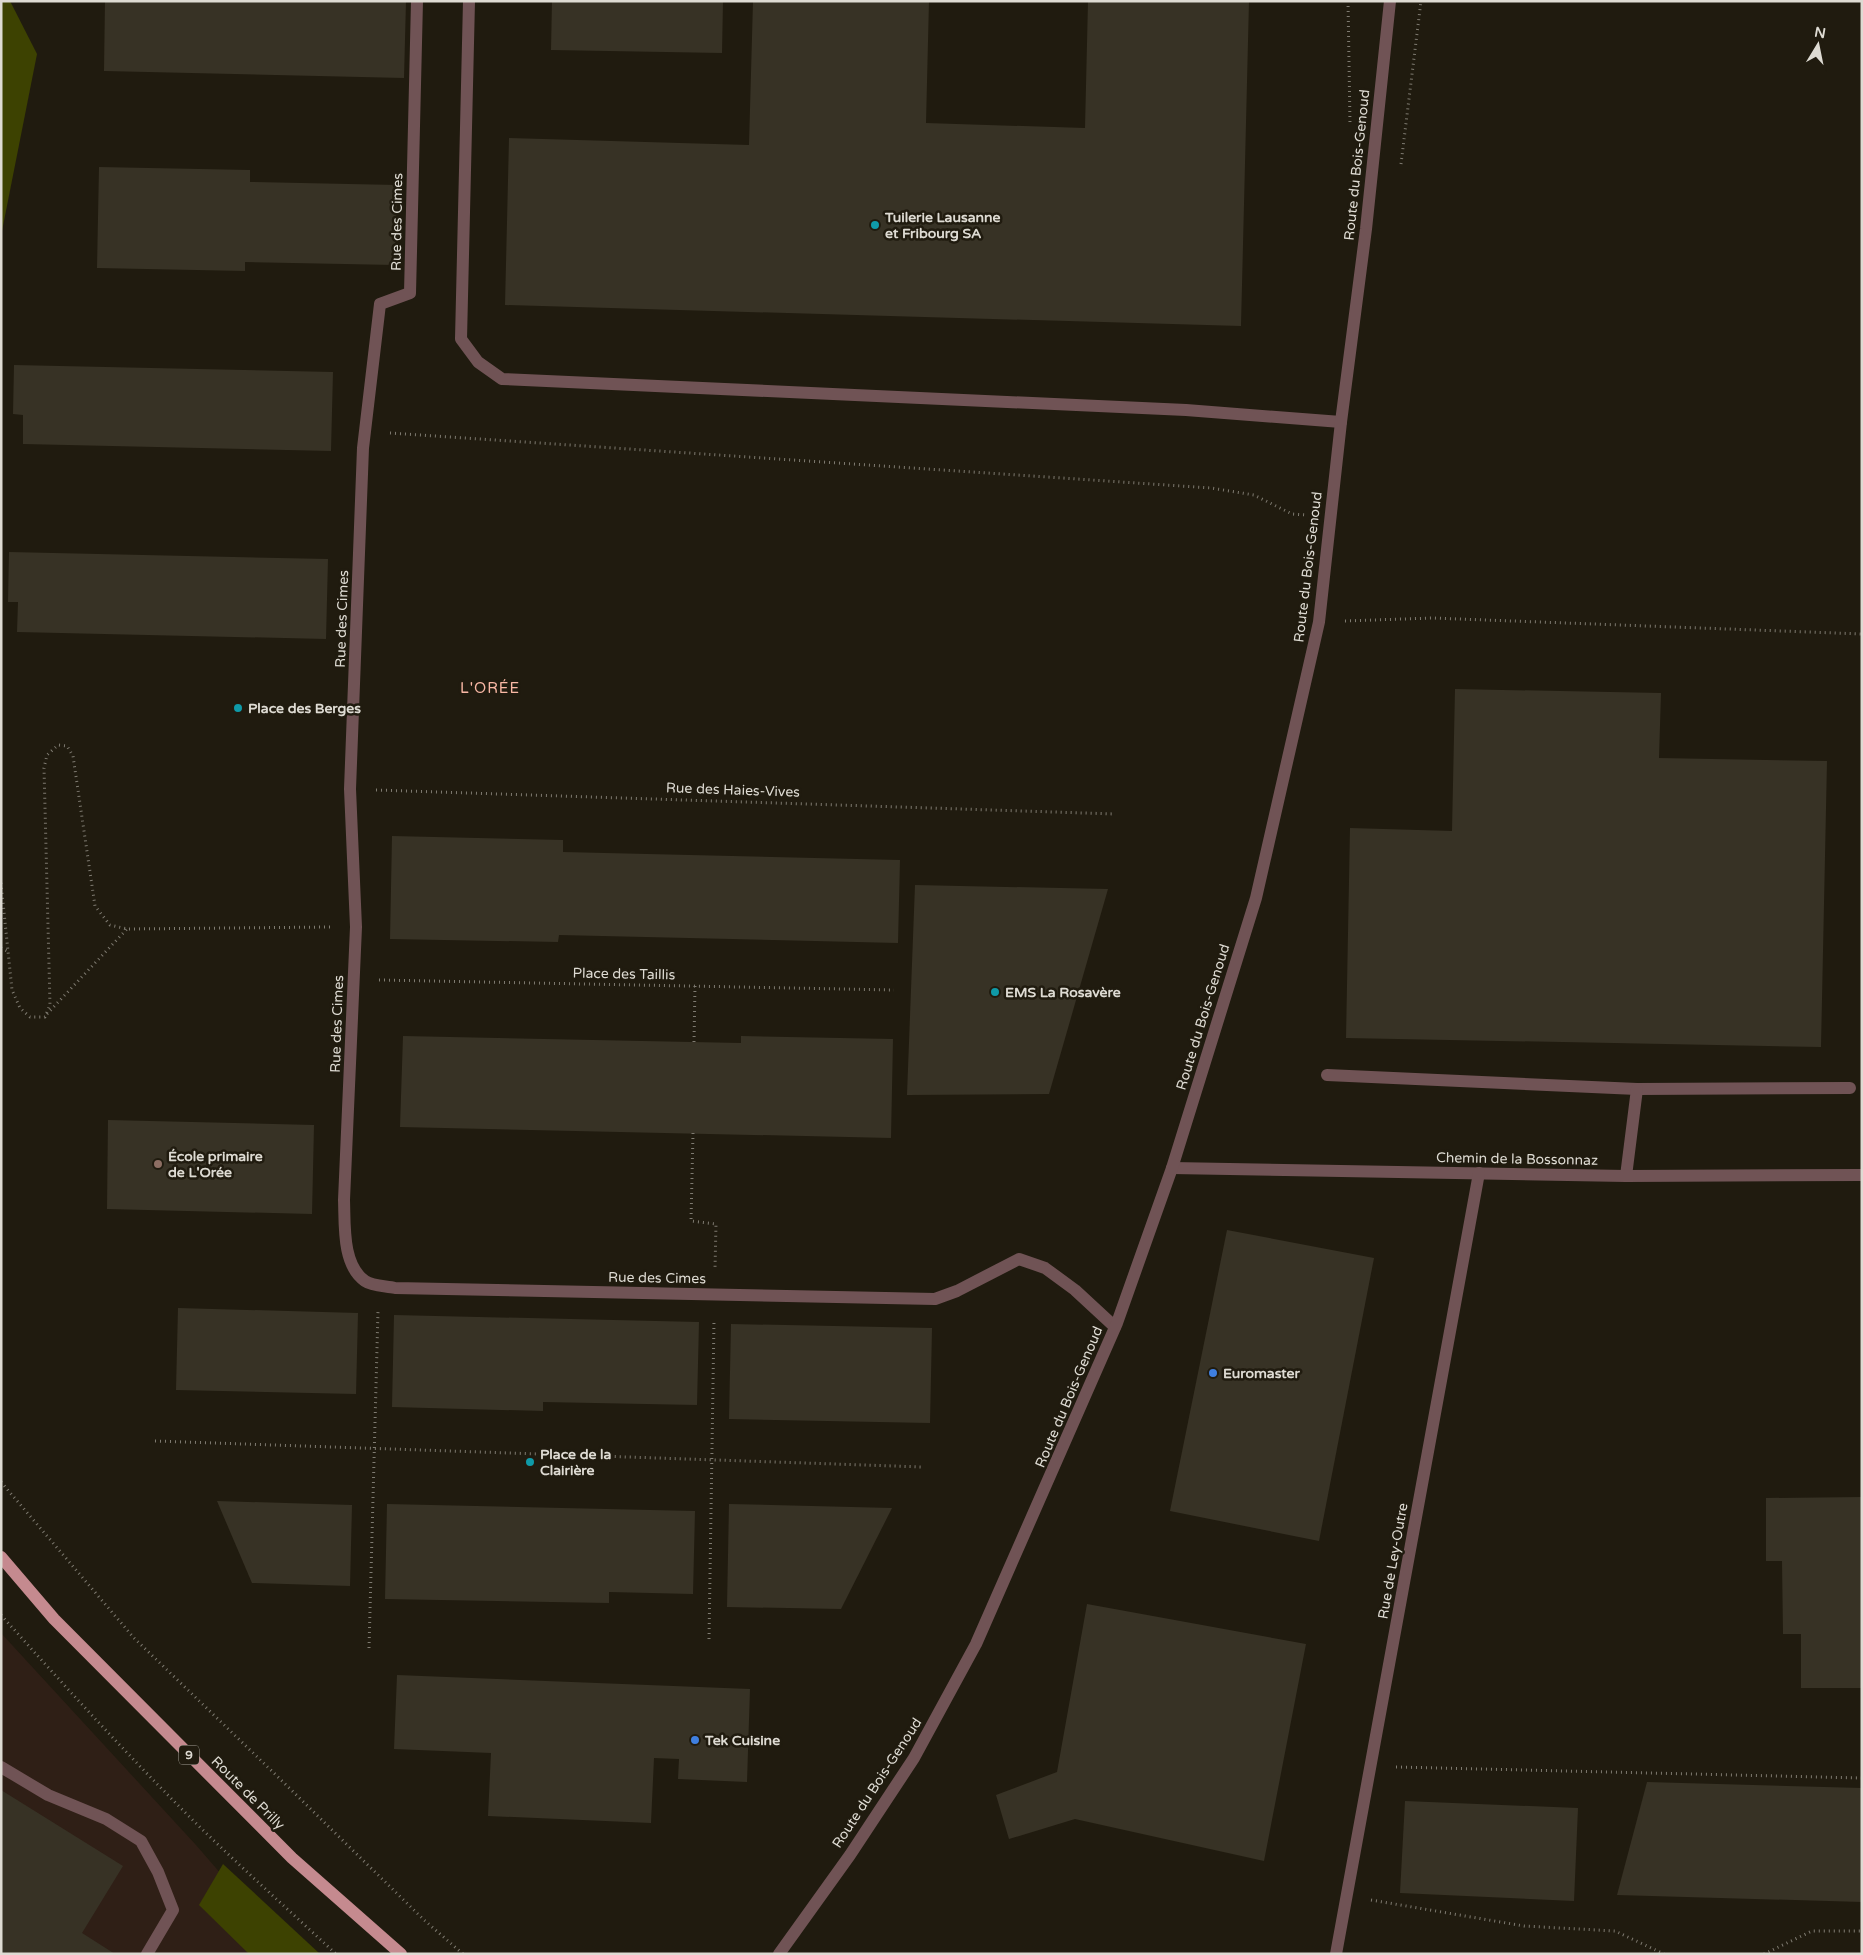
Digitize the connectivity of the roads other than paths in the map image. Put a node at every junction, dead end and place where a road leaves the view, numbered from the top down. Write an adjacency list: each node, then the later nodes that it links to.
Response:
1 (417, 1): 12 (street, Rue des Cimes)
2 (469, 1): 4 (street)
3 (1390, 1): 4 (street, Route du Bois-Genoud)
4 (1341, 422): 8 (street, Route du Bois-Genoud)
5 (1327, 1075): 7 (street)
6 (1850, 1088): 7 (street)
7 (1637, 1089): 11 (street)
8 (1172, 1168): 9 (street, Chemin de la Bossonnaz); 12 (street, Route du Bois-Genoud)
9 (1479, 1173): 11 (street, Chemin de la Bossonnaz); 18 (street, Rue de Ley-Outre)
10 (1862, 1175): 11 (street, Chemin de la Bossonnaz)
11 (1626, 1176)
12 (1115, 1327): 17 (street, Route du Bois-Genoud)
13 (1, 1557): 16 (main road, Route de Prilly / 9)
14 (1, 1768): 15 (street)
15 (147, 1954)
16 (400, 1954)
17 (778, 1954)
18 (1336, 1954)

